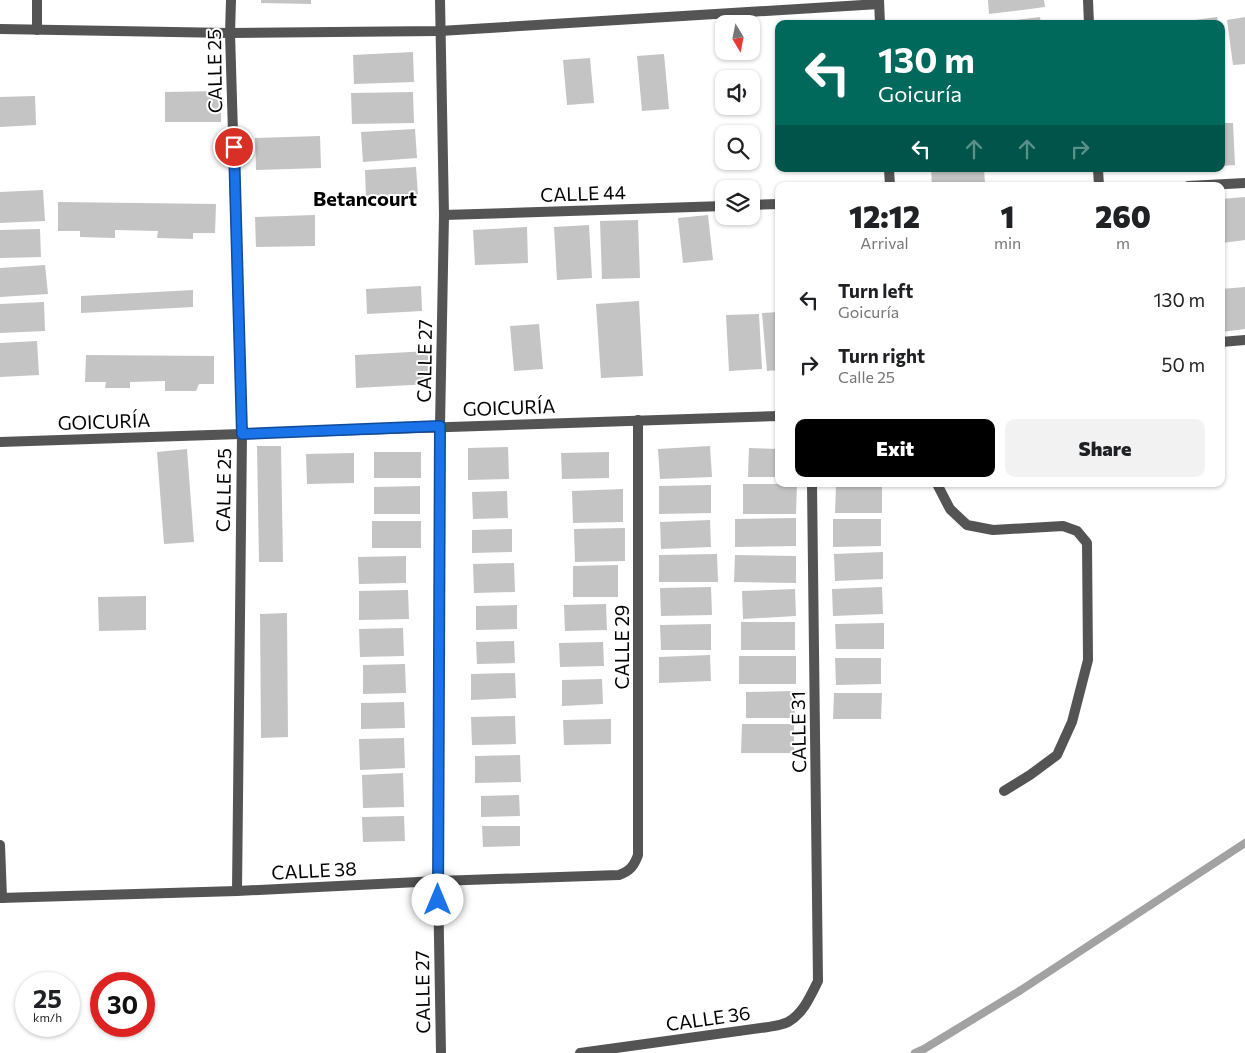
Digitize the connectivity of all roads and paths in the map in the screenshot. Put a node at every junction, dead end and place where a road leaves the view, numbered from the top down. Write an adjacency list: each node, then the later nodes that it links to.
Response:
1 (38, 0): 9 (street)
2 (231, 0): 11 (street, CALLE 25)
3 (440, 0): 10 (street, CALLE 27)
4 (1088, 0): 7 (street)
5 (879, 2): 6 (street); 10 (street)
6 (880, 20)
7 (1089, 20)
8 (0, 30): 9 (street)
9 (37, 30): 11 (street)
10 (440, 31): 11 (street); 17 (street, CALLE 27)
11 (230, 33): 23 (street, CALLE 25)
12 (1245, 183): 13 (street)
13 (1225, 184)
14 (775, 204): 15 (street)
15 (760, 205)
16 (715, 206): 17 (street, CALLE 44)
17 (444, 215): 22 (street, CALLE 27)
18 (1245, 340): 19 (street)
19 (1225, 342)
20 (775, 416): 21 (street, GOICURÍA)
21 (638, 420): 22 (street, GOICURÍA); 29 (street, CALLE 29)
22 (440, 426): 23 (street, GOICURÍA); 30 (street, CALLE 27)
23 (242, 434): 24 (street, GOICURÍA); 31 (street, CALLE 25)
24 (0, 442)
25 (812, 487): 33 (street, CALLE 31)
26 (939, 487): 27 (street)
27 (1004, 791)
28 (0, 845): 32 (street)
29 (628, 871): 30 (street, CALLE 38)
30 (438, 881): 31 (street, CALLE 38); 34 (street, CALLE 27)
31 (237, 891): 32 (street, CALLE 38)
32 (1, 898)
33 (818, 981): 35 (street, CALLE 36)
34 (441, 1053)
35 (580, 1053)

